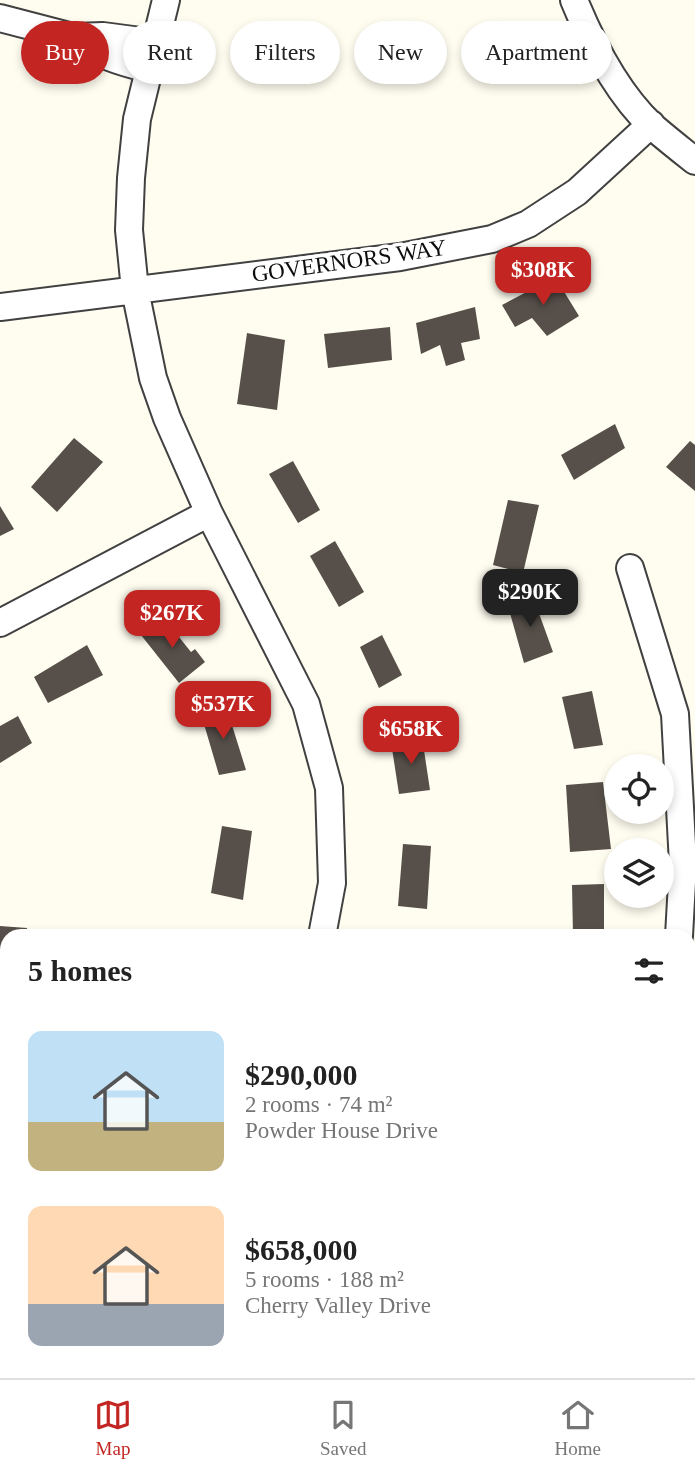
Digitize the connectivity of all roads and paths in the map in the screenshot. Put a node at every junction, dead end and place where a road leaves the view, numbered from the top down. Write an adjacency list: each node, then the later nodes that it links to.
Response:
1 (166, 0): 4 (street)
2 (574, 0): 7 (street)
3 (0, 18): 5 (street)
4 (161, 21)
5 (21, 23)
6 (145, 84): 9 (street)
7 (650, 124): 8 (street); 9 (street, GOVERNORS WAY)
8 (695, 161)
9 (135, 290): 10 (street, GOVERNORS WAY); 11 (street)
10 (0, 307)
11 (209, 513): 13 (street); 15 (street)
12 (630, 568): 14 (street)
13 (0, 623)
14 (685, 711): 16 (street)
15 (323, 929)
16 (679, 929)

